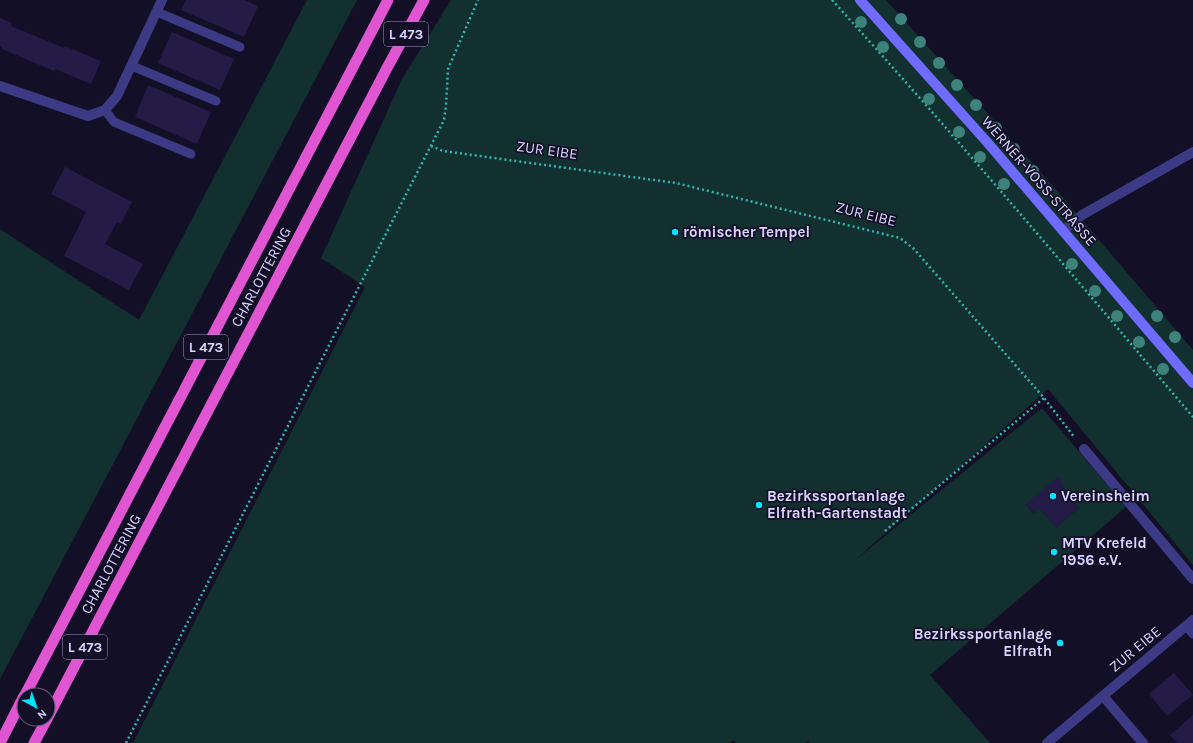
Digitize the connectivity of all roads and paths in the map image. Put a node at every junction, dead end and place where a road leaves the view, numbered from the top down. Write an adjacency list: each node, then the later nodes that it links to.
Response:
1 (162, 0): 7 (street)
2 (388, 0): 25 (highway, CHARLOTTERING / L 473)
3 (424, 0): 27 (highway, CHARLOTTERING / L 473)
4 (478, 0): 13 (path)
5 (832, 0): 19 (path)
6 (860, 0): 16 (main road, WERNER-VOSS-STRASSE)
7 (157, 12): 8 (lane); 9 (street)
8 (240, 47)
9 (132, 66): 11 (lane); 12 (street)
10 (0, 86): 12 (street)
11 (216, 101)
12 (105, 110): 15 (lane)
13 (431, 146): 18 (path, ZUR EIBE); 32 (path)
14 (1193, 152): 16 (street)
15 (191, 154)
16 (1063, 231): 17 (main road, WERNER-VOSS-STRASSE)
17 (1193, 383)
18 (1044, 398): 20 (path, ZUR EIBE); 21 (path)
19 (1193, 417)
20 (1084, 449): 22 (street)
21 (885, 531)
22 (1193, 579)
23 (1189, 623): 24 (lane, ZUR EIBE); 26 (street, ZUR EIBE)
24 (1193, 634)
25 (29, 687)
26 (1104, 696): 33 (street, ZUR EIBE); 34 (street)
27 (56, 701)
28 (16, 712): 30 (highway, CHARLOTTERING / L 473)
29 (42, 727): 31 (highway, CHARLOTTERING / L 473)
30 (0, 743)
31 (34, 743)
32 (126, 743)
33 (1047, 743)
34 (1143, 743)

